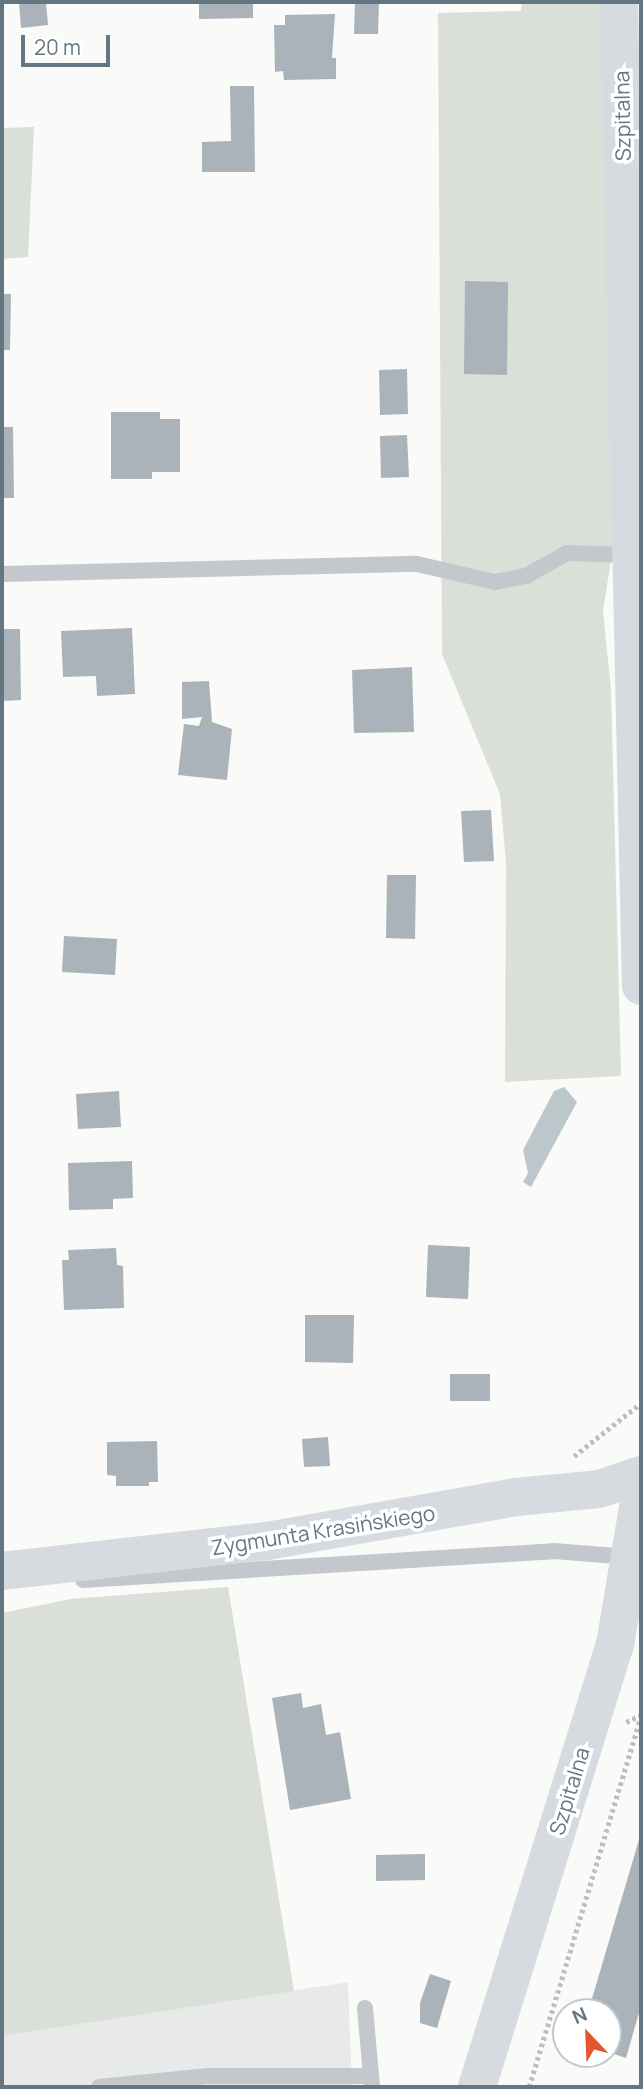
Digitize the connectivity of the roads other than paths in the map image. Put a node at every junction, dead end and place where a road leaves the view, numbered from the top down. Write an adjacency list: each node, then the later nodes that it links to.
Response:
1 (619, 2): 2 (street, Szpitalna)
2 (631, 555): 3 (lane); 4 (street, Szpitalna)
3 (2, 574)
4 (641, 986)
5 (641, 1475): 8 (street, Zygmunta Krasińskiego)
6 (641, 1490): 7 (street, Szpitalna)
7 (629, 1557): 9 (lane); 13 (street, Szpitalna)
8 (2, 1571)
9 (74, 1581)
10 (365, 2008): 11 (lane)
11 (372, 2082): 12 (lane)
12 (99, 2087)
13 (477, 2087)

